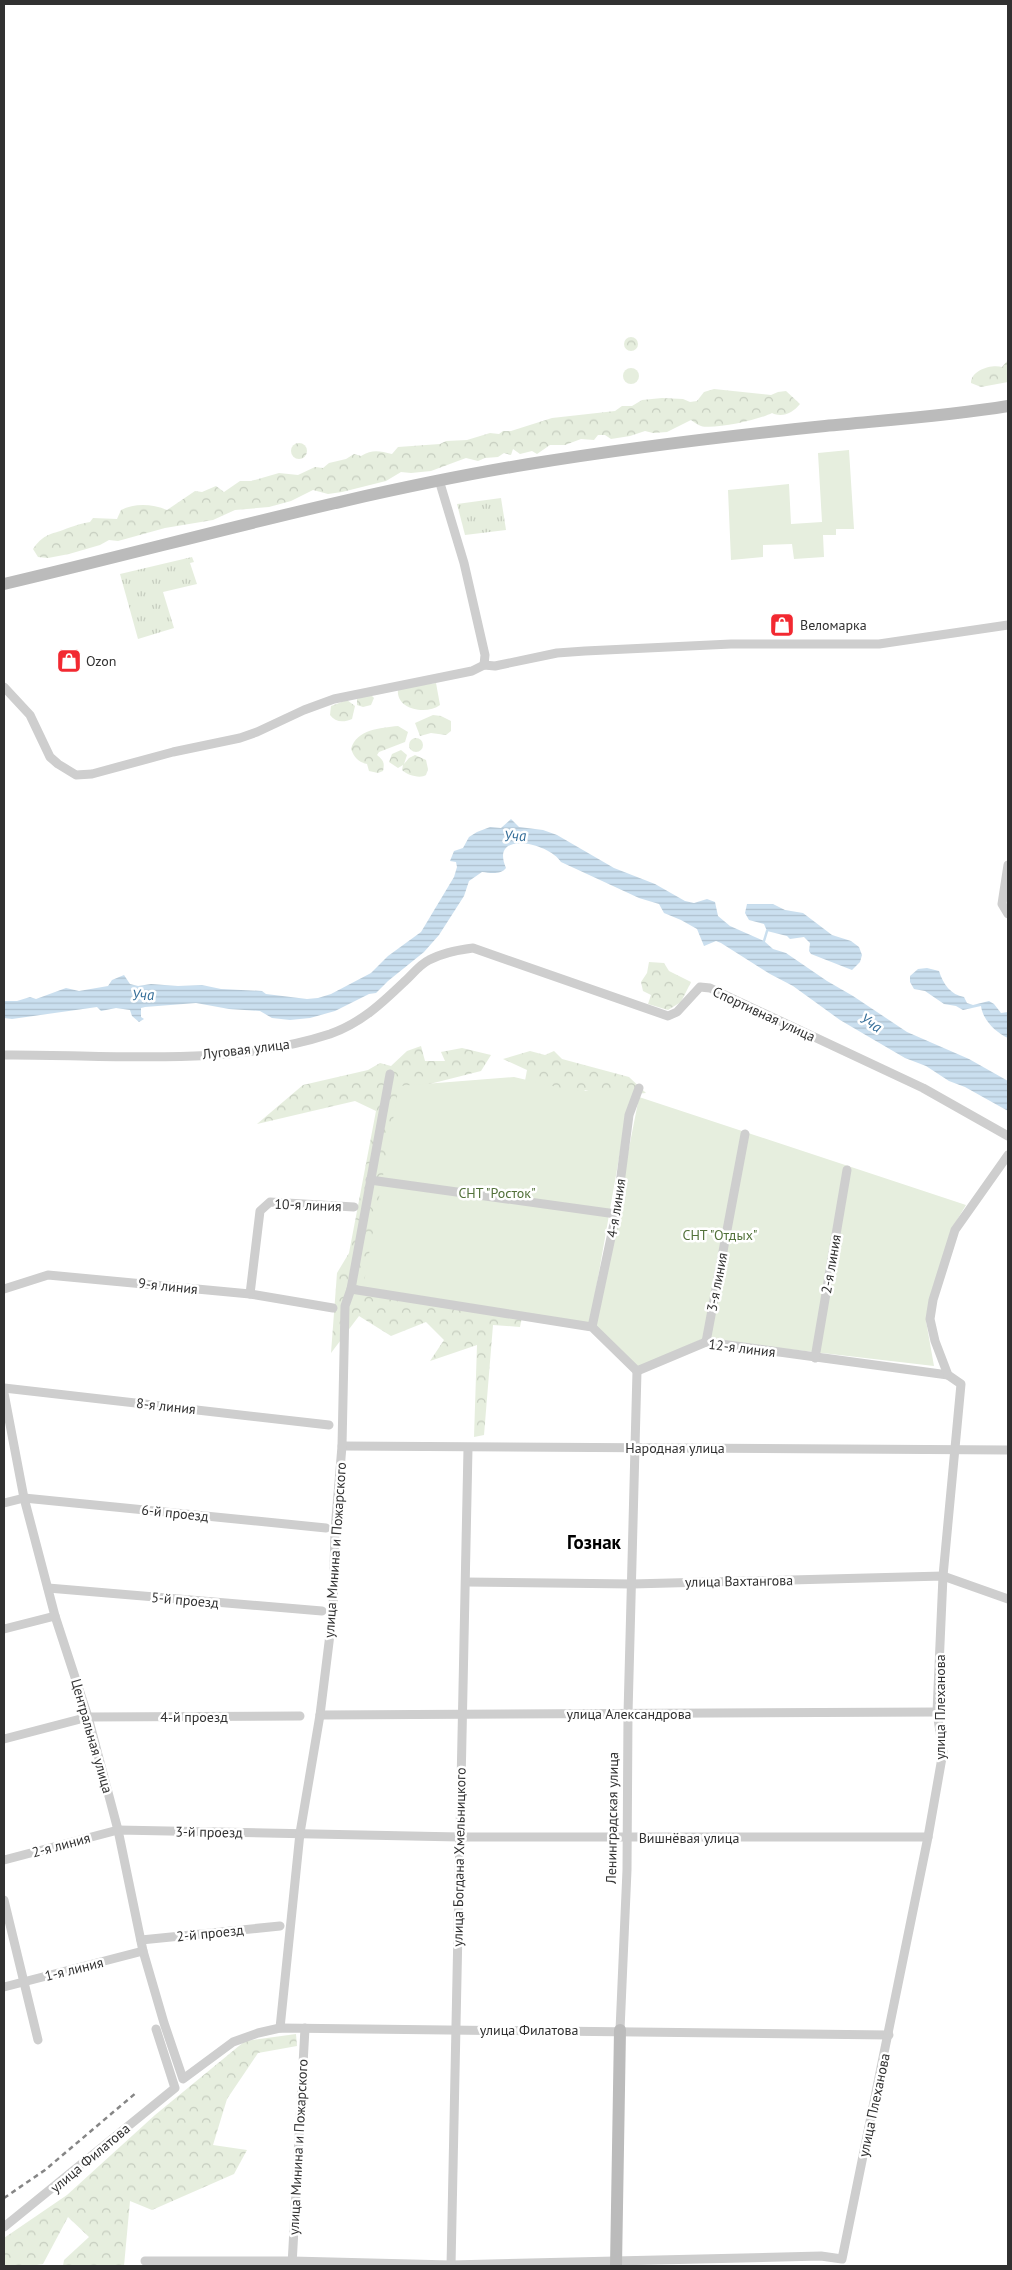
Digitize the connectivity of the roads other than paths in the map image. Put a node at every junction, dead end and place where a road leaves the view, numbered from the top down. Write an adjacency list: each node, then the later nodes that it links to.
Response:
1 (1008, 406): 2 (main road)
2 (439, 480): 3 (main road); 5 (street)
3 (4, 584)
4 (1008, 625): 5 (street)
5 (484, 665): 6 (street)
6 (6, 690)
7 (1008, 865): 8 (street)
8 (1008, 914)
9 (460, 950): 10 (street, Луговая улица); 14 (street, Спортивная улица)
10 (4, 1055)
11 (390, 1074): 17 (street, улица Минина и Пожарского)
12 (639, 1088): 19 (street, 4-я линия)
13 (745, 1134): 25 (street, 3-я линия)
14 (1008, 1136)
15 (1008, 1155): 28 (street, улица Плеханова)
16 (847, 1170): 26 (street, 2-я линия)
17 (370, 1180): 19 (street); 21 (street, улица Минина и Пожарского)
18 (354, 1206): 22 (street, 10-я линия)
19 (616, 1214): 24 (street, 4-я линия)
20 (4, 1289): 22 (street, 9-я линия)
21 (351, 1289): 24 (street); 32 (street, улица Минина и Пожарского)
22 (250, 1294): 23 (street, 9-я линия)
23 (333, 1308)
24 (592, 1328): 27 (street)
25 (706, 1342): 26 (street, 12-я линия); 27 (street, 12-я линия)
26 (815, 1358): 28 (street, 12-я линия)
27 (637, 1371): 34 (street, Ленинградская улица)
28 (948, 1375): 35 (street, улица Плеханова)
29 (4, 1388): 31 (street, 8-я линия)
30 (4, 1393): 37 (street, Центральная улица)
31 (328, 1425)
32 (342, 1446): 33 (street, Народная улица); 50 (street, улица Минина и Пожарского)
33 (468, 1448): 34 (street, Народная улица); 41 (street, улица Богдана Хмельницкого)
34 (635, 1448): 35 (street, Народная улица); 42 (street, Ленинградская улица)
35 (954, 1450): 36 (street, Народная улица); 40 (street, улица Плеханова)
36 (1008, 1450)
37 (24, 1498): 38 (street, 6-й проезд); 39 (street, 6-й проезд); 43 (street, Центральная улица)
38 (4, 1503)
39 (326, 1528)
40 (942, 1576): 42 (street, улица Вахтангова); 44 (street, улица Вахтангова); 48 (street, улица Плеханова)
41 (466, 1582): 42 (street, улица Вахтангова); 51 (street, улица Богдана Хмельницкого)
42 (632, 1584): 49 (street, Ленинградская улица)
43 (48, 1588): 45 (street, 5-й проезд); 46 (street, Центральная улица)
44 (1008, 1599)
45 (322, 1611)
46 (55, 1616): 47 (street); 53 (street, Центральная улица)
47 (4, 1630)
48 (937, 1712): 49 (street, улица Александрова); 58 (street, улица Плеханова)
49 (628, 1714): 51 (street, улица Александрова); 59 (street, Ленинградская улица)
50 (320, 1715): 51 (street, улица Александрова); 56 (street, улица Минина и Пожарского)
51 (463, 1715): 57 (street, улица Богдана Хмельницкого)
52 (300, 1716): 53 (street, 4-й проезд)
53 (88, 1717): 54 (street); 55 (street, Центральная улица)
54 (4, 1739)
55 (118, 1830): 56 (street, 3-й проезд); 60 (street, 2-я линия); 63 (street, Центральная улица)
56 (300, 1833): 57 (street, Вишнёвая улица); 67 (street, улица Минина и Пожарского)
57 (459, 1837): 59 (street, Вишнёвая улица); 69 (street, улица Богдана Хмельницкого)
58 (928, 1837): 59 (street, Вишнёвая улица); 72 (street, улица Плеханова)
59 (626, 1838): 71 (street, Ленинградская улица)
60 (4, 1860)
61 (4, 1900): 65 (street)
62 (280, 1926): 63 (street, 2-й проезд)
63 (141, 1940): 64 (street, Центральная улица)
64 (143, 1951): 65 (street, 1-я линия); 74 (street, Центральная улица)
65 (24, 1982): 66 (street, 1-я линия); 73 (street)
66 (4, 1987)
67 (280, 2028): 68 (street, улица Филатова); 74 (street, улица Филатова)
68 (304, 2028): 69 (street, улица Филатова); 78 (street, улица Минина и Пожарского)
69 (457, 2029): 71 (street, улица Филатова); 79 (street, улица Богдана Хмельницкого)
70 (156, 2030): 75 (street, улица Филатова)
71 (620, 2030): 72 (street, улица Филатова); 77 (main road, Ленинградская улица)
72 (889, 2035): 77 (street, улица Плеханова)
73 (38, 2040)
74 (183, 2079)
75 (4, 2227)
76 (145, 2261): 78 (street)
77 (616, 2263): 79 (street)
78 (292, 2264): 79 (street)
79 (451, 2266)

